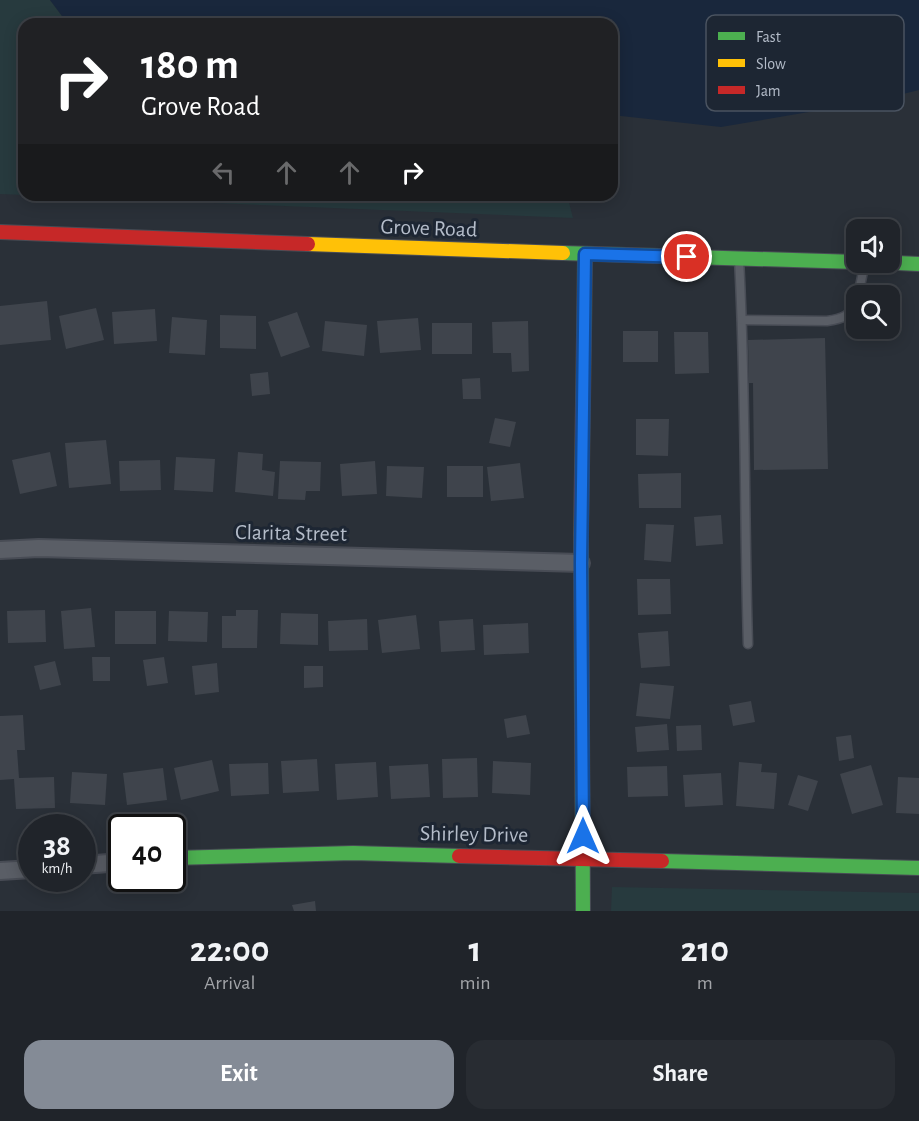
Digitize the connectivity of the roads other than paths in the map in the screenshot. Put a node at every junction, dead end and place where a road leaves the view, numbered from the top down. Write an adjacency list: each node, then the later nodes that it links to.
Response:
1 (0, 232): 2 (street, Grove Road)
2 (585, 254): 3 (street, Grove Road); 10 (street)
3 (739, 258): 4 (street, Grove Road); 8 (lane)
4 (846, 262)
5 (900, 263): 6 (street)
6 (919, 264)
7 (846, 316): 8 (lane)
8 (742, 320): 11 (lane)
9 (0, 550): 10 (street, Clarita Street)
10 (581, 563): 13 (street)
11 (748, 644)
12 (186, 858): 13 (street, Shirley Drive)
13 (583, 859): 14 (street, Shirley Drive); 17 (street)
14 (919, 868)
15 (18, 870): 16 (street)
16 (0, 871)
17 (584, 911)

